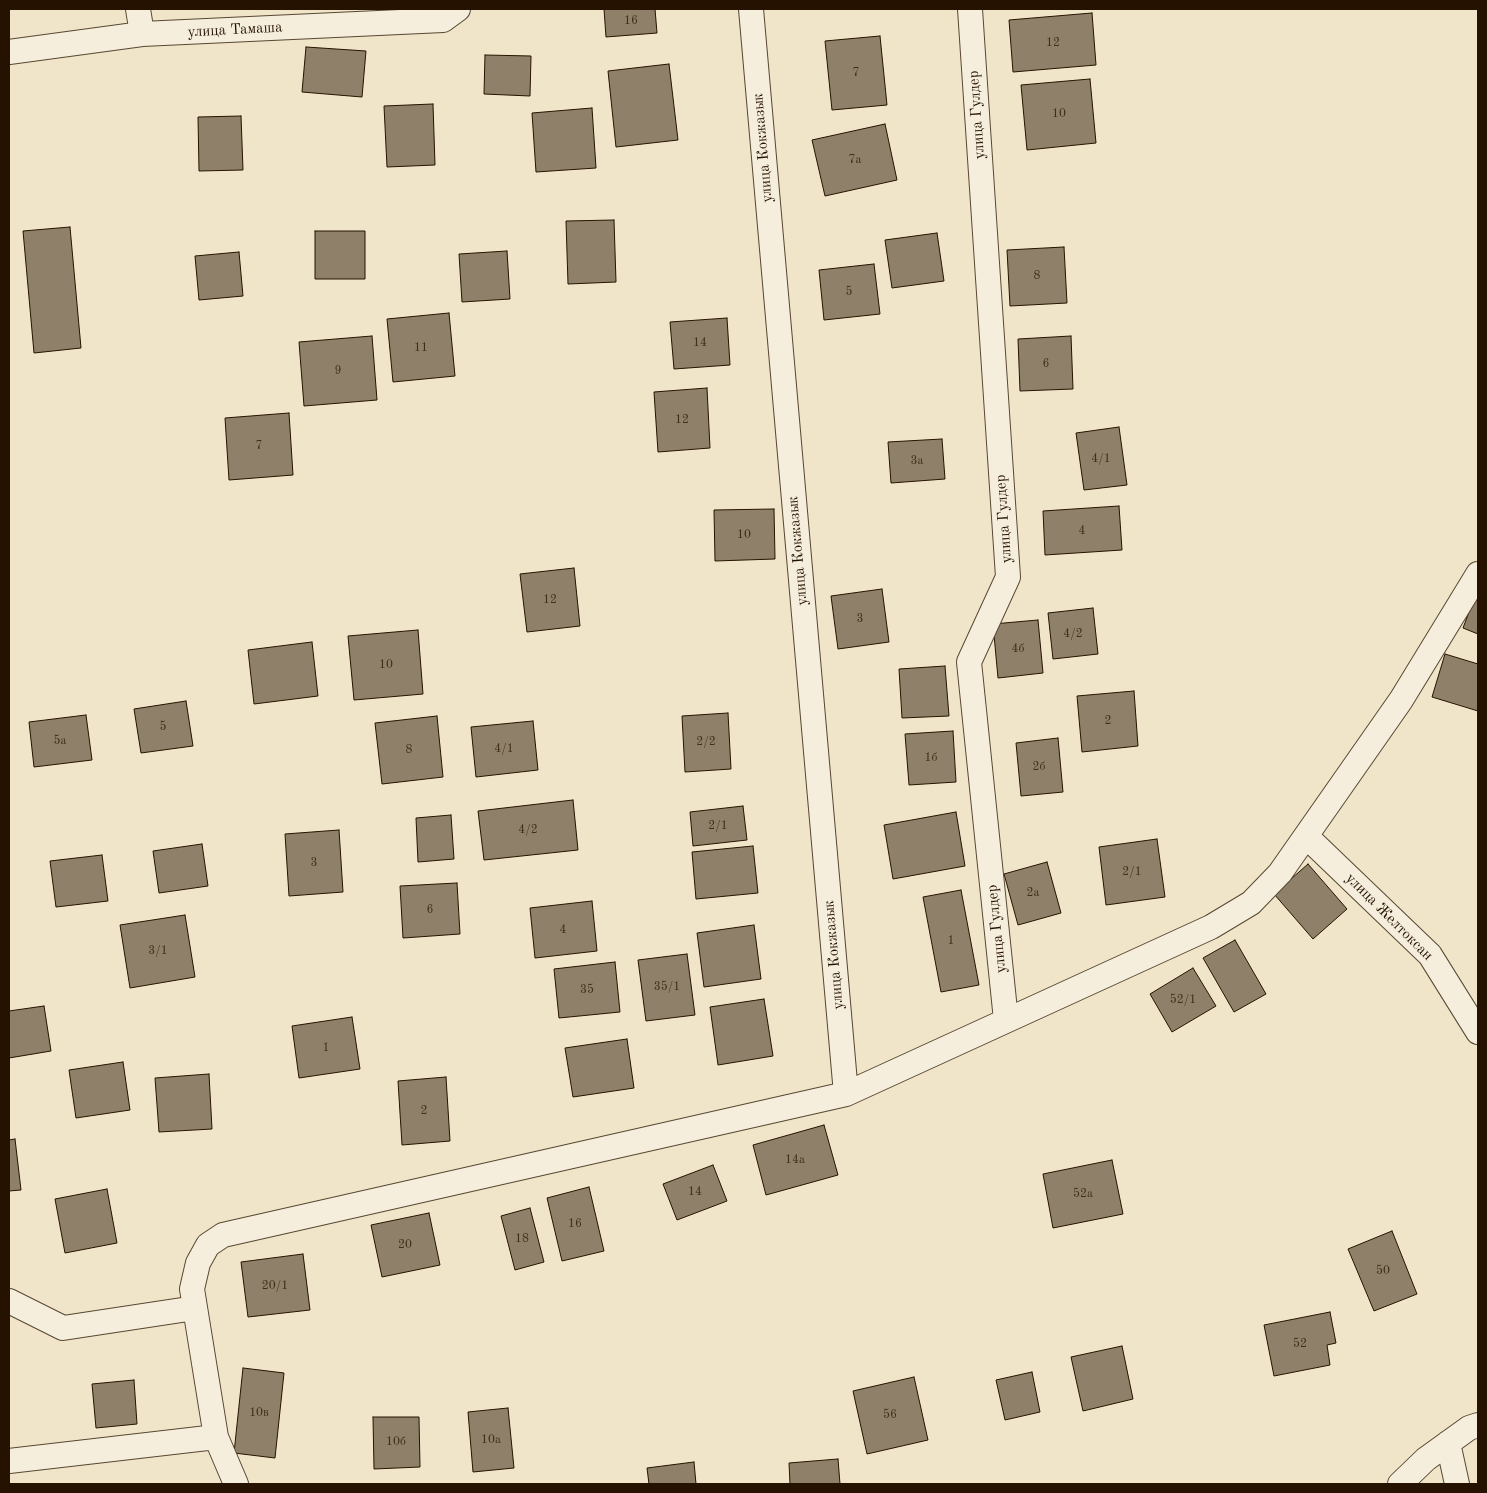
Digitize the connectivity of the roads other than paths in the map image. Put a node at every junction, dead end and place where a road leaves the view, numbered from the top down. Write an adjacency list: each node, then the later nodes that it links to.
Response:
1 (138, 9): 5 (street)
2 (458, 9): 5 (street, улица Тамаша)
3 (751, 9): 11 (street, улица Кокжазык)
4 (970, 9): 9 (street, улица Гулдер)
5 (142, 34): 6 (street, улица Тамаша)
6 (9, 52)
7 (1478, 574): 8 (street)
8 (1306, 836): 9 (street); 10 (street, улица Желтоксан)
9 (1006, 1020): 11 (street)
10 (1478, 1032)
11 (846, 1094): 13 (street)
12 (9, 1302): 13 (street)
13 (195, 1308): 15 (street)
14 (1478, 1425): 16 (street)
15 (216, 1436): 17 (street); 18 (street)
16 (1448, 1443): 19 (street); 20 (street)
17 (9, 1460)
18 (236, 1484)
19 (1400, 1484)
20 (1457, 1484)

